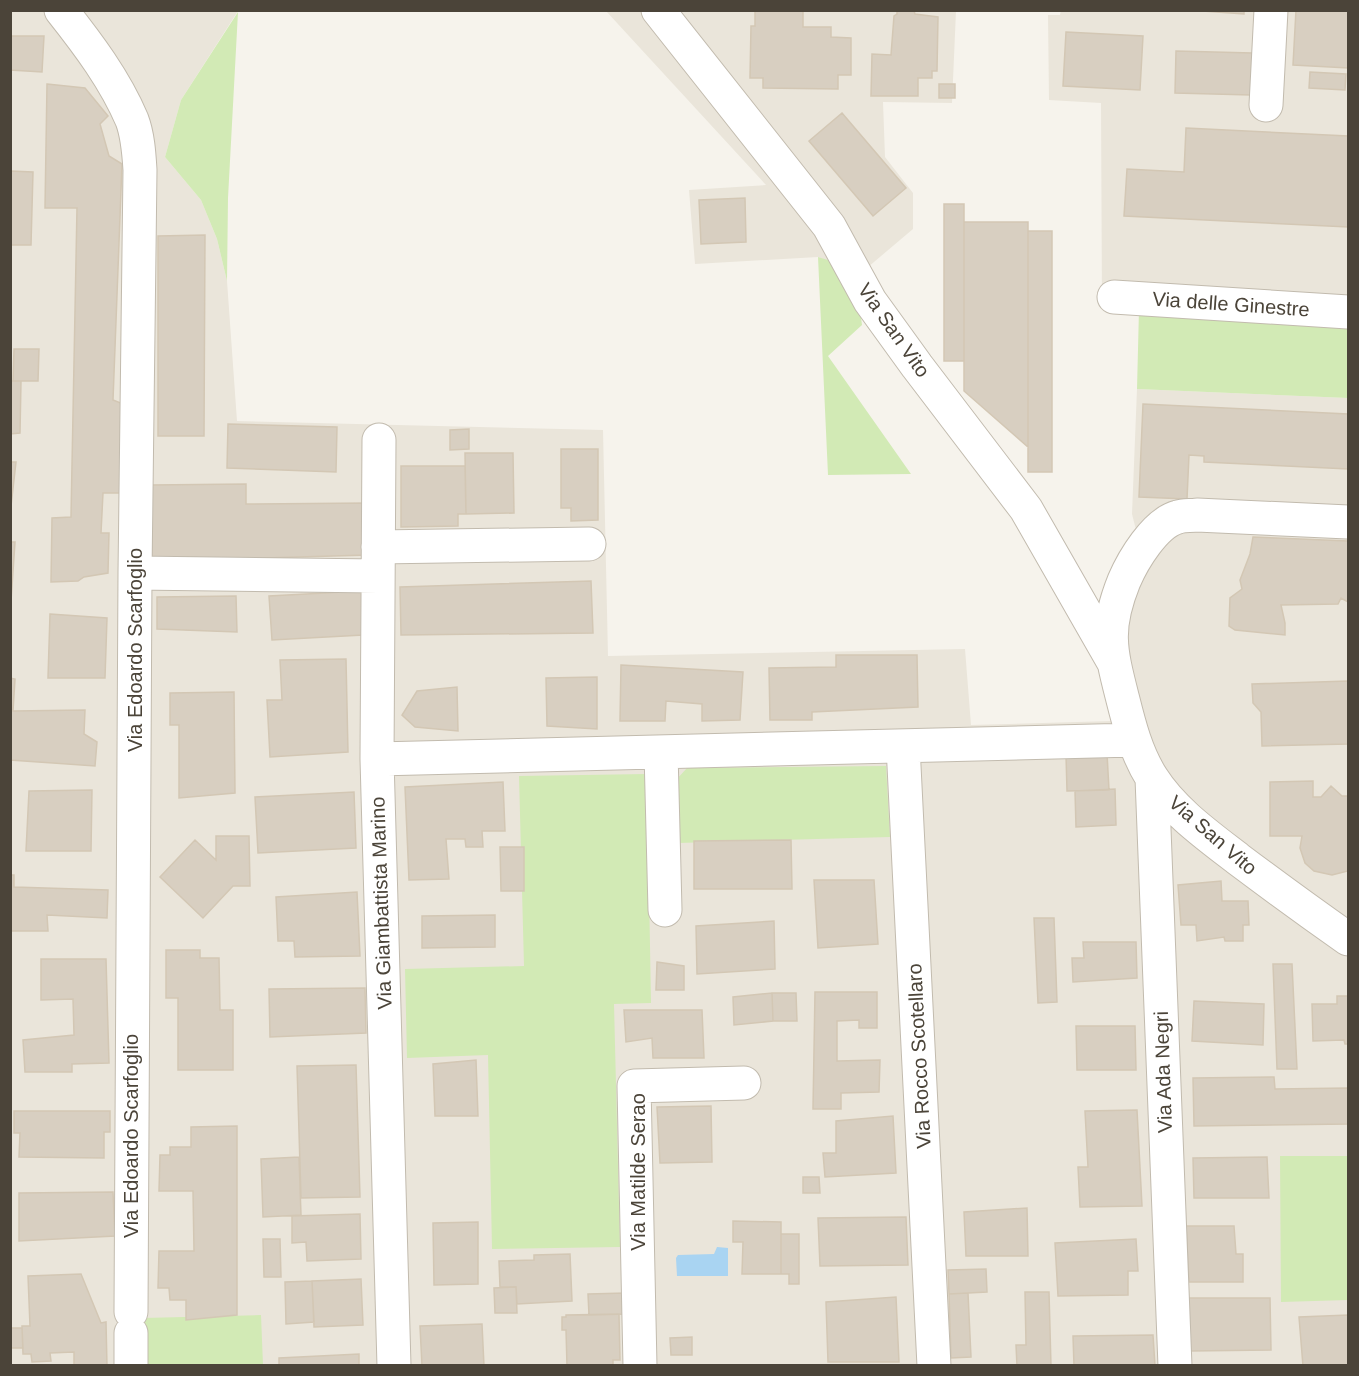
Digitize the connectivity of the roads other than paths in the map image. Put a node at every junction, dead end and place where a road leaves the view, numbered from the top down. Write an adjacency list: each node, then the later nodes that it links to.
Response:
1 (61, 10): 11 (street, Via Edoardo Scarfoglio)
2 (658, 10): 12 (street, Via San Vito)
3 (1271, 10): 4 (street)
4 (1266, 105)
5 (1114, 297): 6 (street, Via delle Ginestre)
6 (1348, 312)
7 (379, 440): 10 (street, Via Giambattista Marino)
8 (1348, 522): 12 (street, Via San Vito)
9 (589, 544): 10 (street)
10 (378, 561): 11 (street); 16 (street, Via Giambattista Marino)
11 (135, 573): 21 (street, Via Edoardo Scarfoglio)
12 (1113, 661): 13 (street, Via San Vito)
13 (1134, 740): 14 (street); 17 (street, Via San Vito)
14 (903, 746): 15 (street); 24 (street, Via Rocco Scotellaro)
15 (661, 752): 16 (street); 18 (street)
16 (377, 759): 22 (street, Via Giambattista Marino)
17 (1152, 778): 19 (street, Via San Vito); 25 (street, Via Ada Negri)
18 (665, 910)
19 (1348, 939)
20 (744, 1083): 23 (street, Via Matilde Serao)
21 (131, 1365)
22 (394, 1365)
23 (640, 1365)
24 (934, 1365)
25 (1175, 1365)

